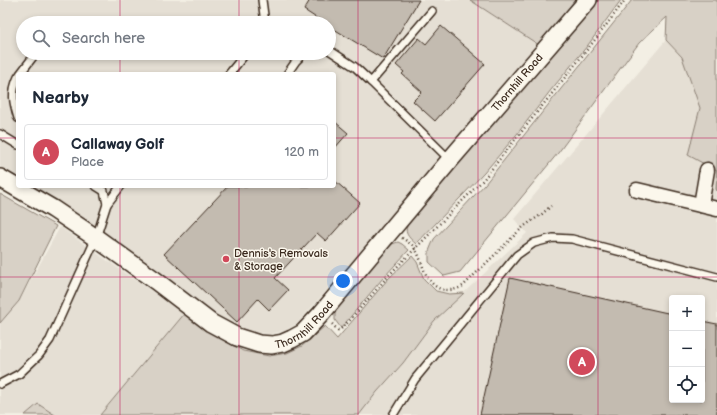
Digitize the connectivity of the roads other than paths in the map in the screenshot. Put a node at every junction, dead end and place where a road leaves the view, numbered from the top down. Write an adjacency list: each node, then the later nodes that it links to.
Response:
1 (262, 0): 4 (lane)
2 (588, 0): 17 (street, Thornhill Road)
3 (432, 11): 13 (lane)
4 (264, 16)
5 (336, 55): 13 (lane)
6 (31, 60): 9 (lane)
7 (240, 60): 10 (lane)
8 (297, 60): 11 (lane)
9 (22, 72)
10 (231, 72)
11 (288, 72)
12 (16, 82): 14 (lane)
13 (371, 82): 17 (lane)
14 (16, 112)
15 (0, 134): 16 (lane)
16 (16, 144)
17 (450, 160): 28 (street, Thornhill Road)
18 (707, 170): 26 (street)
19 (0, 178): 20 (street, Thornhill Road)
20 (16, 187)
21 (17, 188): 28 (street, Thornhill Road)
22 (99, 188): 25 (lane)
23 (119, 188): 25 (lane)
24 (637, 190): 26 (street)
25 (107, 204): 28 (lane)
26 (701, 205): 27 (street)
27 (717, 209)
28 (96, 238): 30 (lane)
29 (717, 277): 31 (lane)
30 (0, 384)
31 (393, 415)

